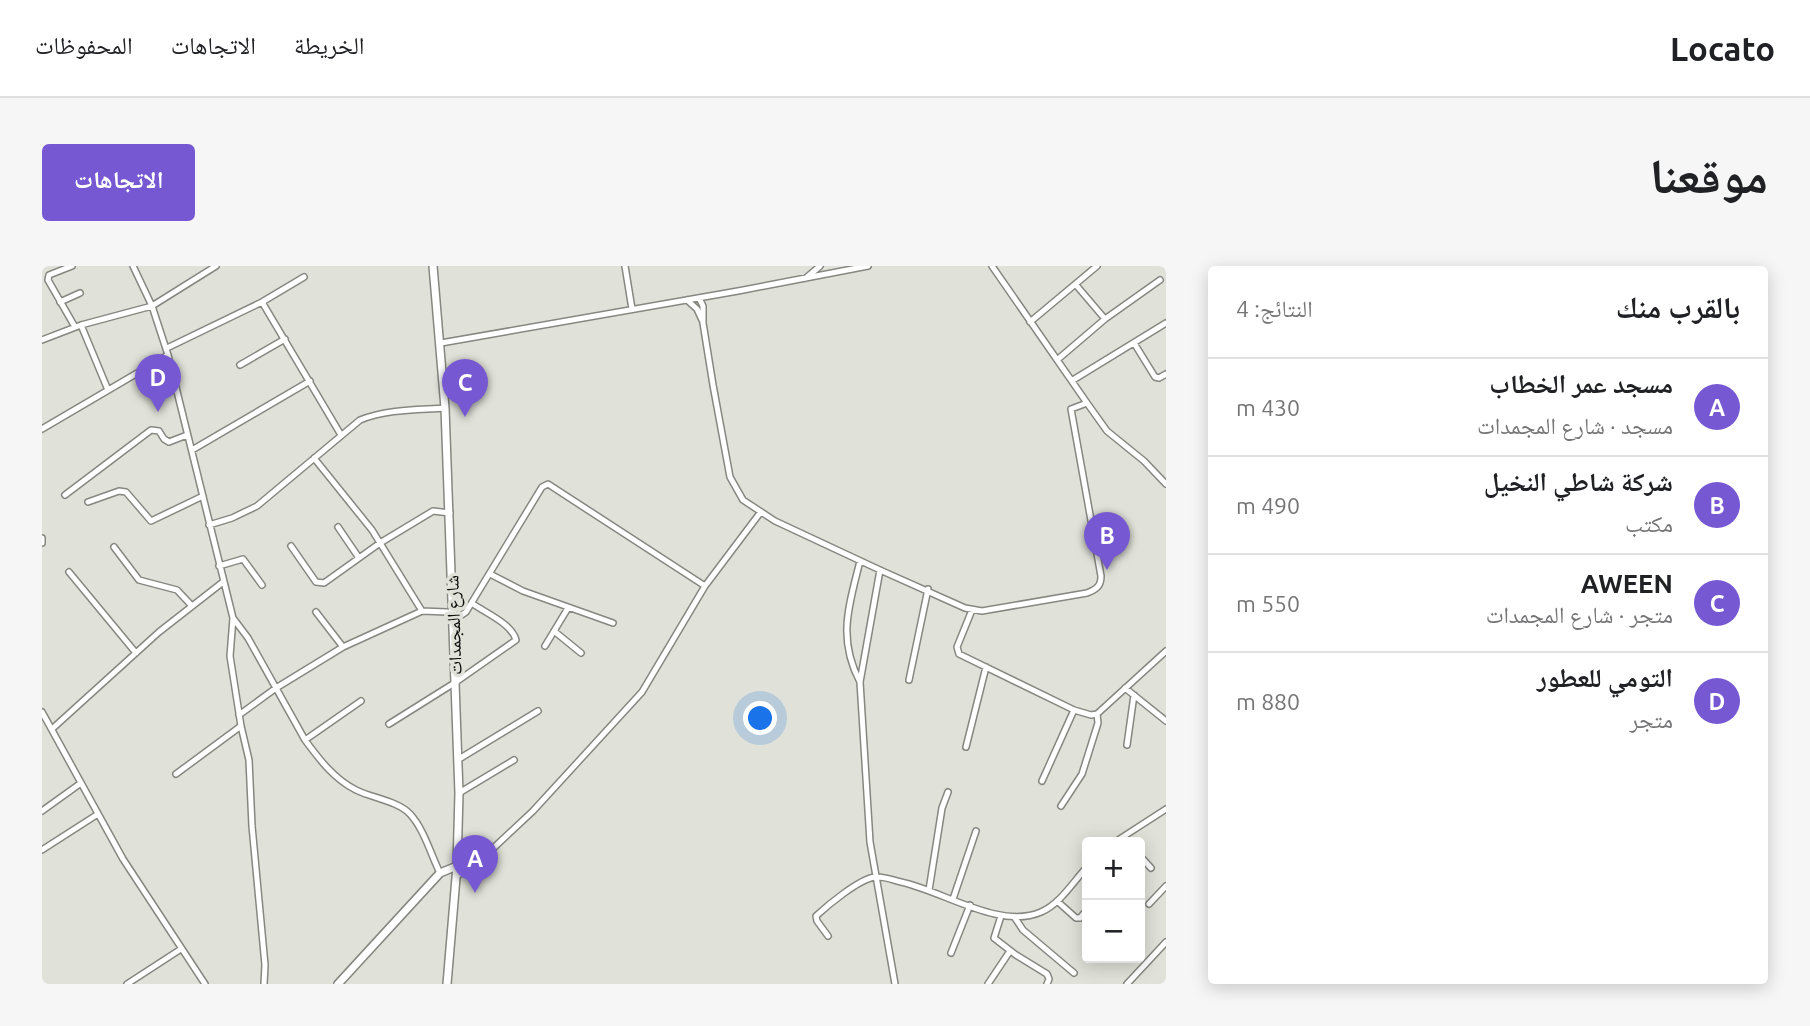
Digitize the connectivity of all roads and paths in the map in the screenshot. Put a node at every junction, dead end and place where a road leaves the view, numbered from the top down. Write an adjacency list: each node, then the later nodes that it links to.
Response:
1 (72, 266): 21 (street)
2 (133, 266): 23 (street)
3 (216, 266): 23 (street)
4 (433, 266): 32 (main road, شارع المجمدات)
5 (625, 266): 24 (street)
6 (820, 266): 15 (street)
7 (831, 266): 13 (street)
8 (848, 266): 12 (street)
9 (868, 266): 12 (street)
10 (992, 266): 26 (street)
11 (1097, 266): 17 (street)
12 (856, 269): 13 (street)
13 (832, 274): 15 (street)
14 (304, 277): 22 (street)
15 (805, 279): 19 (street)
16 (1160, 280): 25 (street)
17 (1076, 285): 25 (street); 26 (street)
18 (80, 293): 21 (street)
19 (699, 298): 20 (street); 27 (street)
20 (687, 300): 24 (street); 27 (street)
21 (60, 302): 29 (street)
22 (262, 302): 30 (street); 34 (street)
23 (152, 306): 29 (street); 34 (street)
24 (632, 309): 32 (street)
25 (1105, 319): 35 (street)
26 (1030, 322): 35 (street)
27 (703, 323): 53 (street)
28 (1166, 323): 33 (street)
29 (78, 326): 31 (street); 40 (street)
30 (285, 339): 36 (street); 39 (street)
31 (42, 340)
32 (441, 343): 42 (main road, شارع المجمدات)
33 (1134, 343): 37 (street); 38 (street)
34 (168, 351): 40 (street); 44 (street)
35 (1057, 360): 38 (street)
36 (240, 365)
37 (1166, 374)
38 (1073, 380): 41 (street)
39 (310, 381): 45 (street); 46 (street)
40 (108, 390): 43 (street)
41 (1087, 403): 48 (street); 72 (street)
42 (445, 408): 45 (street); 52 (main road, شارع المجمدات)
43 (42, 429)
44 (187, 435): 46 (street); 49 (street)
45 (341, 435): 47 (street)
46 (192, 450): 50 (street)
47 (314, 458): 54 (street); 56 (street)
48 (1166, 484)
49 (65, 495)
50 (204, 496): 51 (street); 54 (street)
51 (88, 502)
52 (450, 513): 56 (street); 76 (main road, شارع المجمدات)
53 (760, 513): 60 (street); 67 (street)
54 (209, 525): 61 (street)
55 (338, 527): 59 (street)
56 (380, 543): 59 (street); 73 (street)
57 (291, 546): 59 (street)
58 (114, 547): 70 (street)
59 (359, 558)
60 (860, 561): 62 (street); 87 (street)
61 (219, 566): 65 (street); 66 (street)
62 (880, 570): 68 (street); 87 (street)
63 (69, 572): 82 (street)
64 (490, 575): 67 (street); 69 (street); 71 (street)
65 (223, 582): 70 (street); 75 (street)
66 (262, 585)
67 (705, 586): 123 (street)
68 (928, 589): 72 (street); 85 (street)
69 (473, 604): 76 (street); 86 (street)
70 (192, 606): 82 (street)
71 (568, 608): 77 (street); 78 (street)
72 (972, 610): 84 (street)
73 (422, 611): 76 (street); 80 (street)
74 (316, 612): 80 (street)
75 (233, 618): 88 (street); 96 (street)
76 (453, 621): 86 (main road, شارع المجمدات)
77 (613, 622)
78 (554, 631): 79 (street); 83 (street)
79 (545, 646)
80 (343, 647): 88 (street)
81 (1166, 651): 89 (street)
82 (136, 653): 100 (street)
83 (581, 653)
84 (986, 667): 92 (street); 103 (street)
85 (909, 680)
86 (456, 682): 98 (street); 104 (main road, شارع المجمدات)
87 (860, 682): 124 (street)
88 (276, 688): 96 (street); 101 (street)
89 (1125, 688): 90 (street); 95 (street)
90 (1134, 695): 97 (street); 102 (street)
91 (361, 701): 101 (street)
92 (1074, 709): 95 (street); 107 (street)
93 (538, 710): 104 (street)
94 (42, 712): 100 (street)
95 (1097, 714): 111 (street)
96 (239, 715): 99 (street)
97 (1166, 721)
98 (389, 724)
99 (241, 726): 106 (street); 142 (street)
100 (52, 729): 108 (street)
101 (305, 740): 121 (street)
102 (1127, 745)
103 (966, 747)
104 (458, 759): 110 (main road, شارع المجمدات)
105 (514, 760): 110 (street)
106 (177, 774)
107 (1042, 780)
108 (81, 783): 113 (street); 114 (street)
109 (948, 792): 126 (street)
110 (459, 793): 119 (main road, شارع المجمدات)
111 (1060, 806)
112 (1166, 809): 116 (street)
113 (42, 811)
114 (98, 814): 117 (street); 136 (street)
115 (976, 831): 127 (street)
116 (1128, 837)
117 (42, 850)
118 (1145, 861): 120 (street)
119 (457, 866): 121 (main road); 123 (main road, شارع المجمدات)
120 (1151, 868)
121 (440, 873): 143 (main road)
122 (1082, 874): 128 (street)
123 (456, 876): 144 (main road, شارع المجمدات)
124 (876, 877): 126 (street); 134 (street); 145 (street)
125 (1166, 886): 129 (street)
126 (929, 890): 127 (street)
127 (953, 899): 130 (street)
128 (1057, 901): 132 (street); 133 (street)
129 (1149, 904)
130 (970, 905): 131 (street); 138 (street)
131 (1001, 916): 133 (street); 137 (street)
132 (1082, 916)
133 (1015, 918): 139 (street)
134 (828, 936)
135 (1166, 942): 148 (street)
136 (181, 949): 140 (street); 141 (street)
137 (1010, 951): 146 (street); 147 (street)
138 (951, 953)
139 (1074, 973)
140 (127, 984)
141 (205, 984)
142 (264, 984)
143 (338, 984)
144 (447, 984)
145 (895, 984)
146 (988, 984)
147 (1047, 984)
148 (1127, 984)

